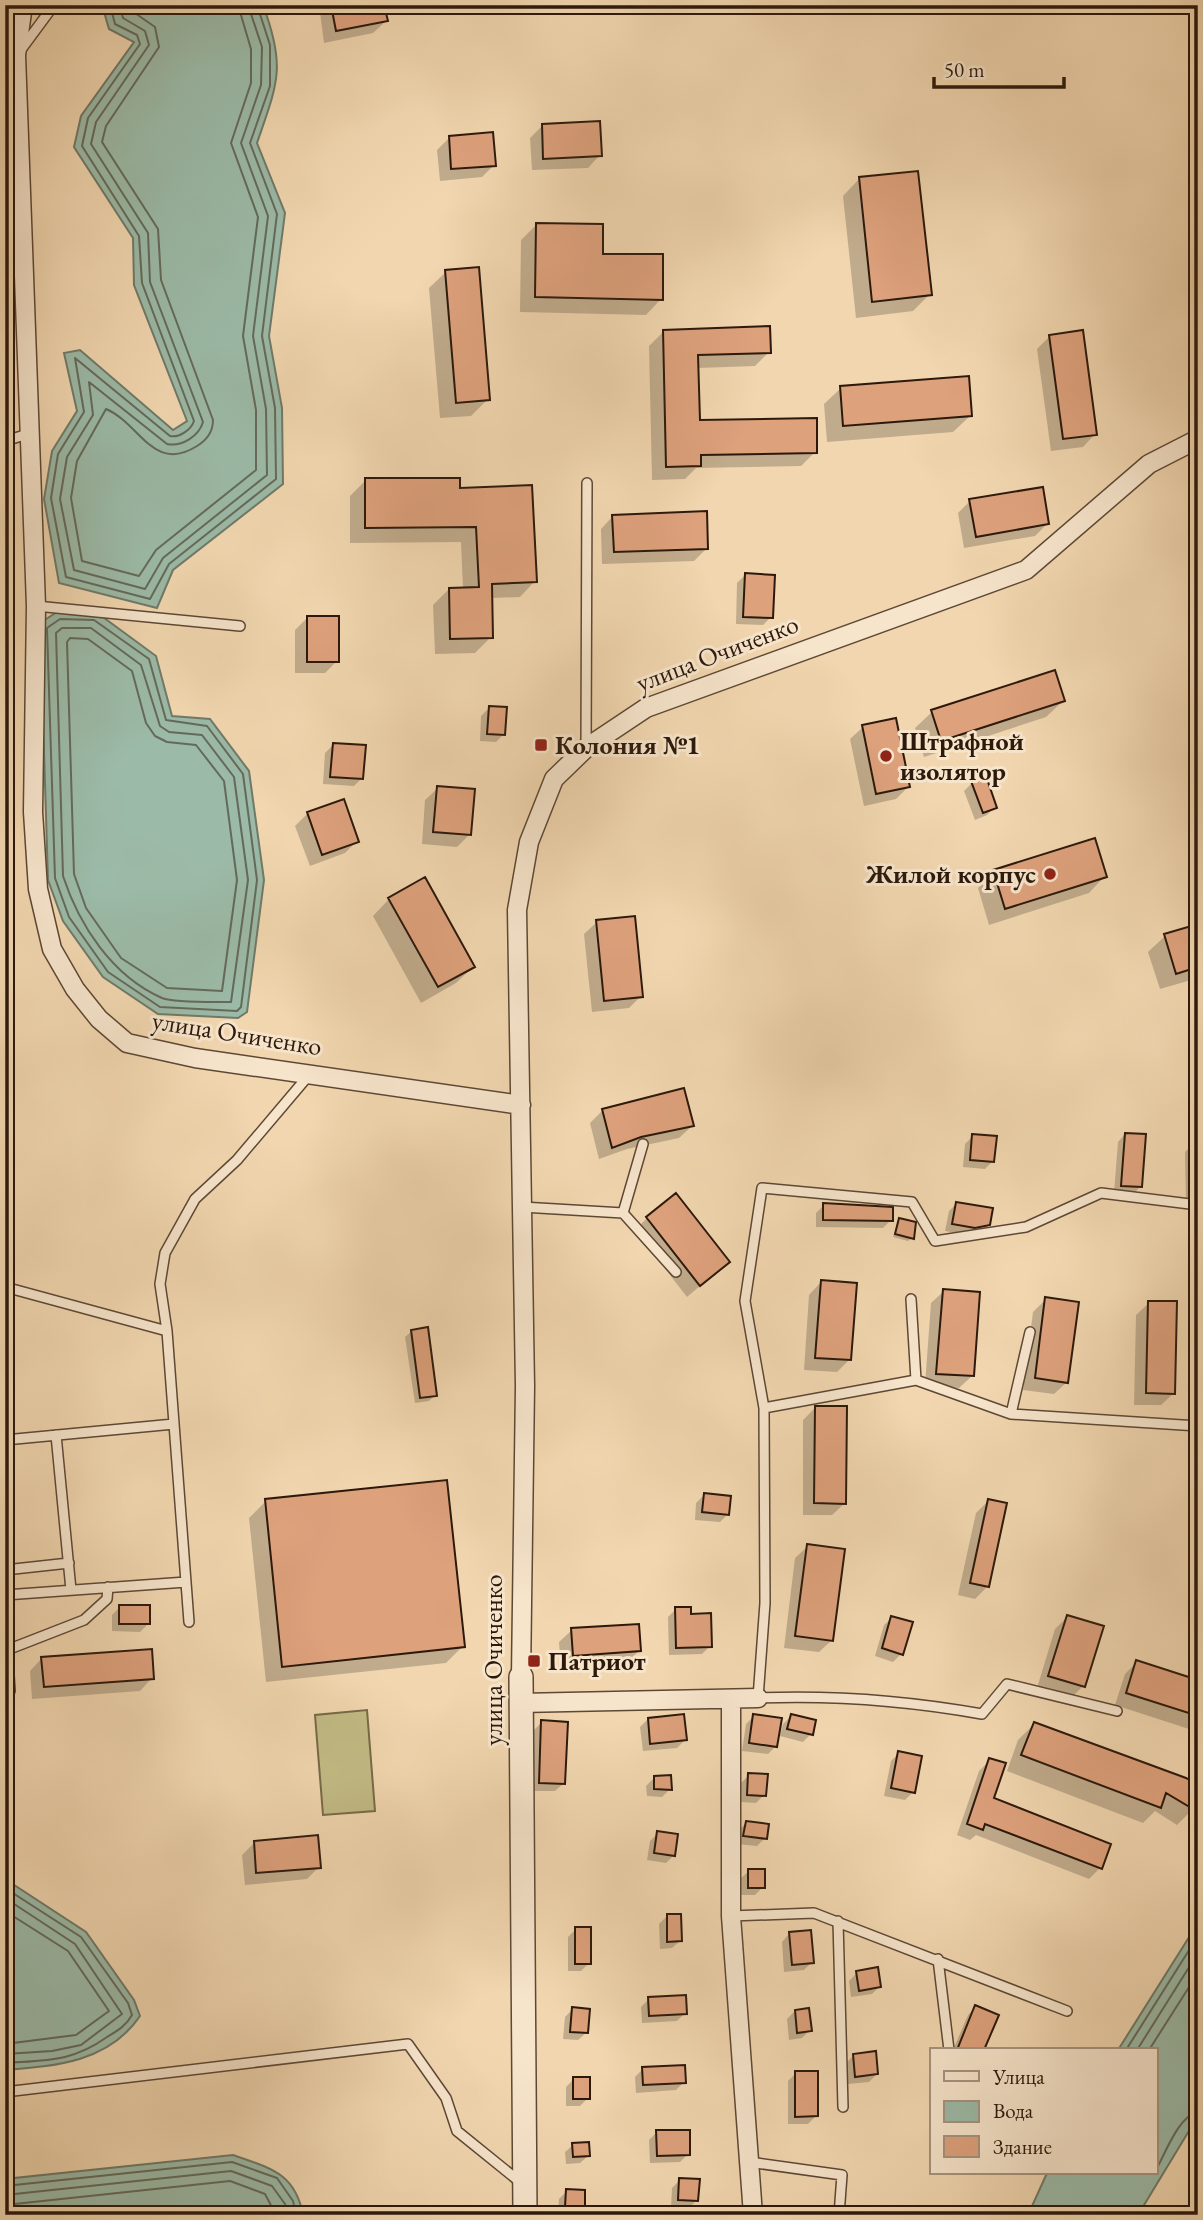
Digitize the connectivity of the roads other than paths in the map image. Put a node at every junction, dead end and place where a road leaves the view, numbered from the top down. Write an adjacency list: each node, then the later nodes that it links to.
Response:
1 (23, 5): 3 (street, улица Очиченко)
2 (54, 5): 3 (lane)
3 (16, 55): 4 (street, улица Очиченко)
4 (28, 434): 6 (lane); 8 (street, улица Очиченко)
5 (1198, 439): 10 (street, улица Очиченко)
6 (5, 440)
7 (587, 483): 10 (lane)
8 (36, 606): 9 (lane); 11 (street, улица Очиченко)
9 (240, 626)
10 (586, 747): 12 (street, улица Очиченко)
11 (309, 1074): 12 (street, улица Очиченко); 20 (lane)
12 (521, 1105): 15 (street, улица Очиченко)
13 (643, 1144): 16 (lane)
14 (1198, 1205): 23 (lane)
15 (522, 1207): 16 (lane); 38 (street, улица Очиченко)
16 (623, 1213): 17 (lane)
17 (676, 1272)
18 (5, 1287): 20 (lane)
19 (911, 1299): 22 (lane)
20 (167, 1331): 25 (lane)
21 (1030, 1332): 24 (lane)
22 (916, 1380): 23 (lane); 24 (lane)
23 (764, 1408): 40 (lane)
24 (1011, 1414): 26 (lane)
25 (174, 1424): 27 (lane); 31 (lane)
26 (1198, 1426)
27 (56, 1435): 28 (lane); 29 (lane)
28 (5, 1440)
29 (69, 1563): 30 (lane); 33 (lane)
30 (5, 1570)
31 (186, 1582): 32 (lane); 36 (lane)
32 (108, 1587): 33 (lane); 37 (lane)
33 (71, 1590): 34 (lane)
34 (5, 1595)
35 (5, 1613): 37 (lane)
36 (189, 1622)
37 (7, 1650): 39 (lane)
38 (521, 1677): 42 (street, улица Очиченко)
39 (10, 1691)
40 (758, 1698): 41 (street); 43 (lane)
41 (731, 1699): 42 (street); 44 (street)
42 (520, 1703): 52 (street, улица Очиченко)
43 (1117, 1711)
44 (731, 1916): 45 (lane); 51 (street)
45 (838, 1922): 46 (lane); 50 (lane)
46 (938, 1959): 47 (lane); 48 (lane)
47 (1067, 2011)
48 (949, 2048)
49 (5, 2091): 52 (lane)
50 (843, 2107)
51 (747, 2162): 54 (street); 55 (lane)
52 (525, 2185): 53 (street, улица Очиченко)
53 (525, 2215)
54 (753, 2215)
55 (839, 2215)

